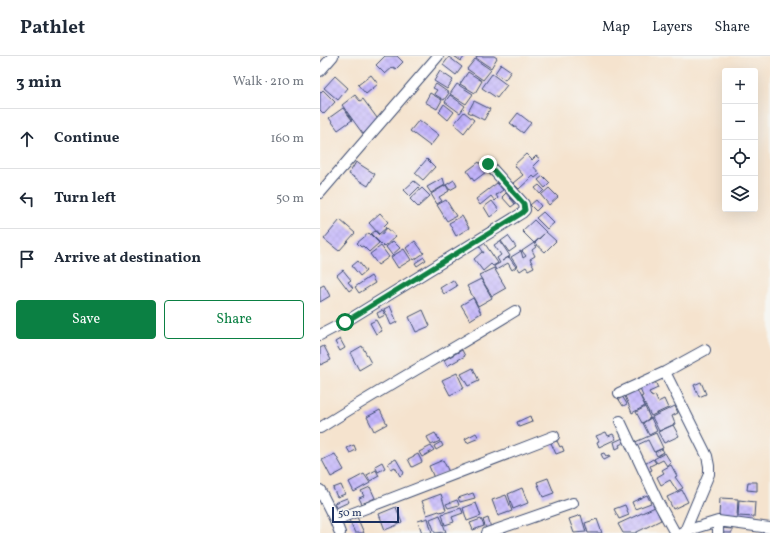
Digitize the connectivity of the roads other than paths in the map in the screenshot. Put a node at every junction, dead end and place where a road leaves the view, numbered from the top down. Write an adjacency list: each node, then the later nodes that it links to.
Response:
1 (333, 56): 3 (street)
2 (438, 56): 5 (street)
3 (320, 71)
4 (488, 164): 7 (street)
5 (320, 192)
6 (515, 311): 12 (street)
7 (320, 335)
8 (705, 350): 9 (street)
9 (664, 372): 10 (street); 19 (street)
10 (619, 393)
11 (620, 421): 22 (street)
12 (320, 428)
13 (554, 436): 16 (street)
14 (320, 490): 16 (street)
15 (573, 503): 21 (street)
16 (335, 520): 20 (street)
17 (718, 521): 18 (street); 19 (street); 23 (street)
18 (770, 528)
19 (681, 532)
20 (340, 533)
21 (487, 533)
22 (674, 533)
23 (718, 533)

